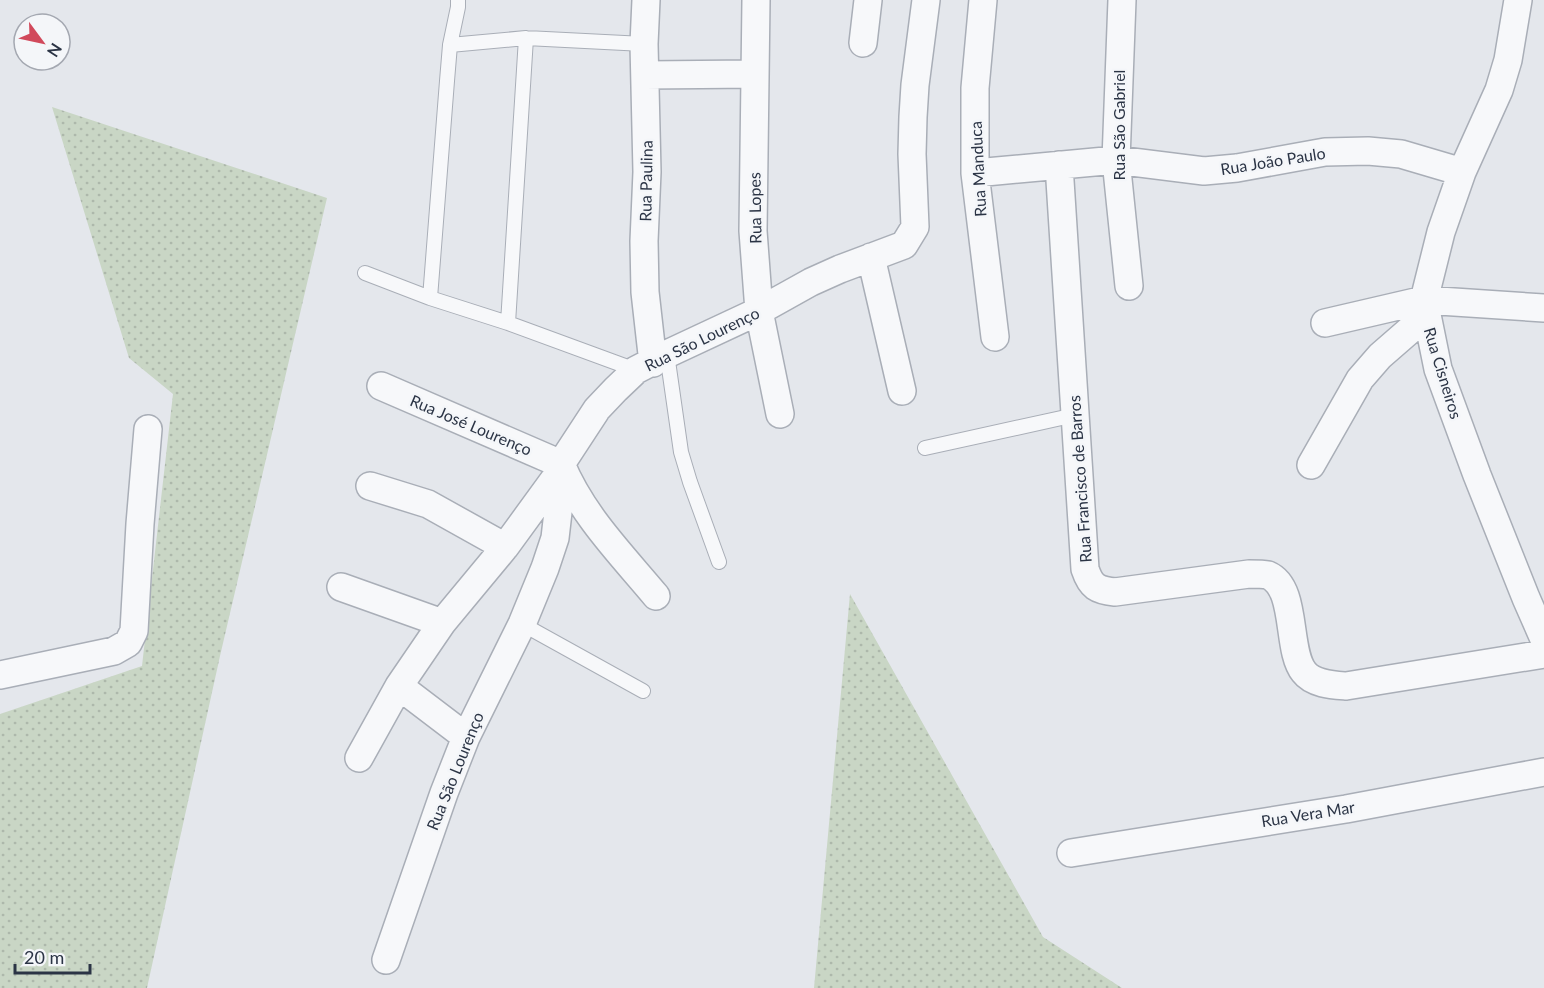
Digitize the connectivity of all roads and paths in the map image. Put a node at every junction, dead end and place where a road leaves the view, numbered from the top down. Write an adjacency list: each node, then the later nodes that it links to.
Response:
1 (458, 0): 12 (lane)
2 (646, 0): 11 (street, Rua Paulina)
3 (756, 0): 13 (street, Rua Lopes)
4 (868, 0): 10 (street)
5 (926, 0): 19 (street, Rua São Lourenço)
6 (983, 0): 18 (street, Rua Manduca)
7 (1122, 0): 15 (street, Rua São Gabriel)
8 (1518, 0): 17 (street, Rua Cisneiros)
9 (526, 38): 11 (lane); 12 (lane); 26 (lane)
10 (863, 43)
11 (644, 44): 14 (street, Rua Paulina)
12 (450, 45): 22 (lane)
13 (755, 74): 14 (street); 25 (street, Rua Lopes)
14 (645, 75): 29 (street, Rua Paulina)
15 (1116, 160): 16 (street, Rua João Paulo); 17 (street, Rua João Paulo); 21 (street, Rua São Gabriel)
16 (1059, 165): 18 (street, Rua João Paulo); 33 (street, Rua Francisco de Barros)
17 (1462, 172): 23 (street, Rua Cisneiros)
18 (975, 173): 28 (street, Rua Manduca)
19 (871, 257): 25 (street, Rua São Lourenço); 31 (street)
20 (365, 273): 22 (lane)
21 (1129, 286)
22 (430, 298): 26 (lane)
23 (1425, 308): 24 (street); 27 (street); 36 (street); 45 (street, Rua Cisneiros)
24 (1544, 308)
25 (759, 311): 29 (street, Rua São Lourenço); 32 (street, Rua Lopes)
26 (508, 323): 29 (lane)
27 (1325, 324)
28 (995, 337)
29 (652, 362): 37 (street, Rua São Lourenço); 40 (lane)
30 (381, 386): 37 (street, Rua José Lourenço)
31 (902, 391)
32 (780, 414)
33 (1076, 415): 35 (lane); 46 (street, Rua Francisco de Barros)
34 (147, 429): 47 (street)
35 (925, 448)
36 (1311, 465)
37 (559, 471): 39 (street); 42 (street); 44 (street, Rua São Lourenço)
38 (370, 486): 39 (street)
39 (505, 547): 43 (street)
40 (719, 562)
41 (341, 586): 43 (street)
42 (656, 596)
43 (442, 623): 48 (street)
44 (522, 624): 49 (lane); 50 (street, Rua São Lourenço)
45 (1544, 639)
46 (1544, 654)
47 (0, 675)
48 (399, 686): 50 (street); 51 (street)
49 (643, 691)
50 (466, 737): 54 (street, Rua São Lourenço)
51 (359, 758)
52 (1544, 772): 53 (street, Rua Vera Mar)
53 (1071, 853)
54 (386, 960)

